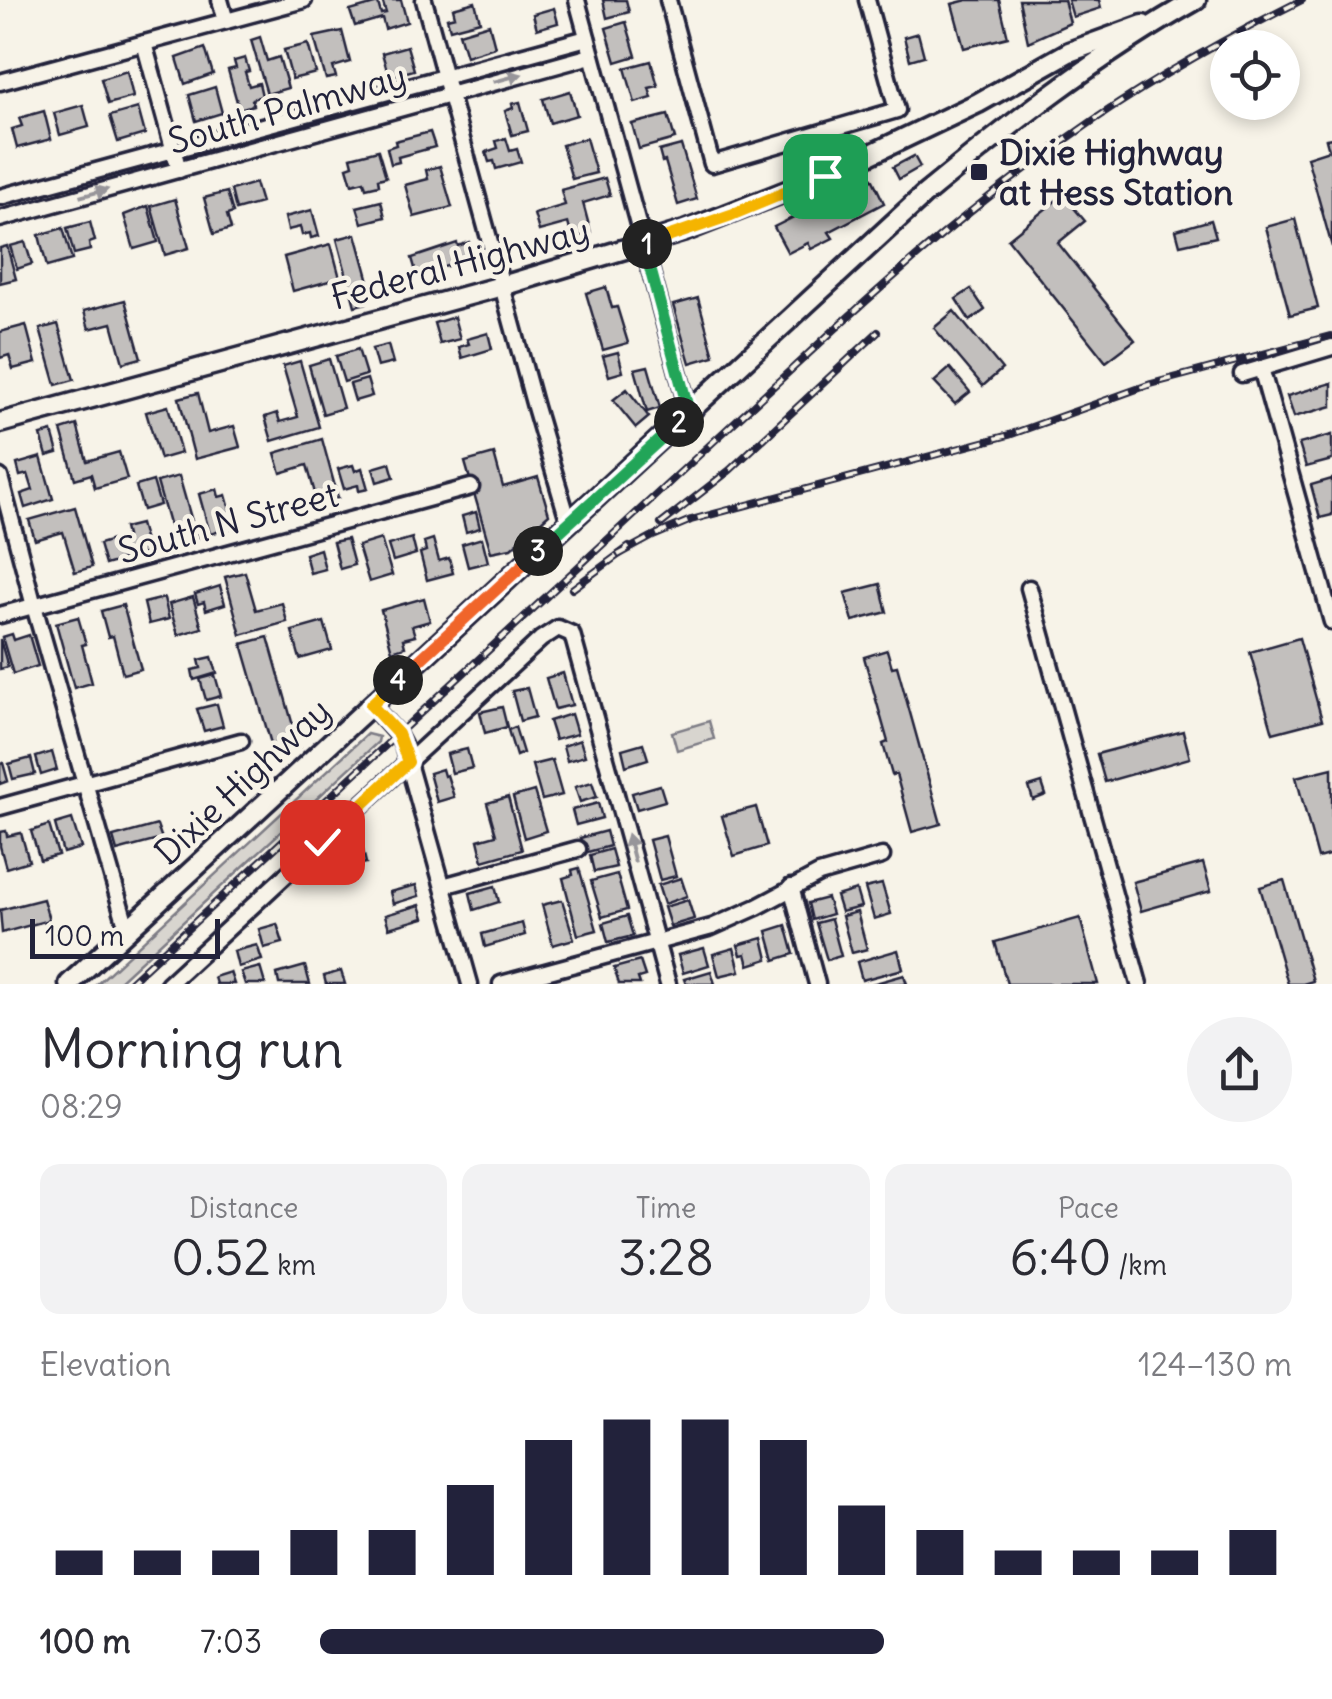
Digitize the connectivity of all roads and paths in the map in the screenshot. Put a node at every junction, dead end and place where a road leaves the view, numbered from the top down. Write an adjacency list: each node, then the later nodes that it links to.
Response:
1 (220, 0): 9 (street)
2 (304, 0): 9 (street)
3 (424, 0): 15 (street)
4 (577, 0): 10 (street)
5 (668, 0): 18 (street)
6 (867, 0): 18 (street)
7 (1196, 0): 8 (main road)
8 (1163, 19): 13 (main road, Dixie Highway); 14 (main road, Federal Highway)
9 (226, 21): 11 (street)
10 (587, 38): 12 (street); 15 (street, South Palmway)
11 (144, 43): 16 (street); 19 (street)
12 (591, 56): 17 (street, South Palmway, one-way to 12); 24 (street)
13 (1083, 72): 14 (main road, Federal Highway); 29 (main road, Dixie Highway)
14 (1032, 73): 21 (main road, Federal Highway)
15 (444, 77): 17 (street); 19 (street, South Palmway)
16 (0, 82)
17 (448, 94): 20 (street, South Palmway); 25 (street)
18 (804, 138): 21 (street)
19 (173, 148): 20 (street); 22 (street, South Palmway)
20 (179, 170): 23 (street, South Palmway, one-way to 20)
21 (819, 179): 24 (main road, Federal Highway)
22 (0, 197)
23 (0, 219)
24 (644, 246): 25 (main road, Federal Highway); 29 (street)
25 (502, 286): 30 (main road, Federal Highway); 33 (street)
26 (1332, 346): 27 (street)
27 (1261, 368): 28 (street); 37 (street)
28 (1242, 374)
29 (689, 412): 33 (main road, Dixie Highway)
30 (0, 423)
31 (0, 478): 35 (street)
32 (471, 488): 35 (street, South N Street)
33 (569, 523): 38 (main road, Dixie Highway)
34 (1029, 588): 55 (street)
35 (34, 606): 36 (street, South N Street); 41 (street)
36 (0, 615)
37 (1332, 622)
38 (371, 705): 40 (street); 47 (main road, Dixie Highway)
39 (241, 741): 41 (street)
40 (408, 762): 45 (street); 48 (street, one-way to 40); 50 (street)
41 (84, 783): 42 (street); 47 (street)
42 (0, 806)
43 (578, 848): 45 (street)
44 (882, 856): 46 (street)
45 (443, 886): 51 (street)
46 (791, 887): 48 (street); 54 (street)
47 (128, 932): 49 (main road, Dixie Highway)
48 (657, 942): 52 (street); 53 (street)
49 (67, 983)
50 (168, 984)
51 (470, 984)
52 (501, 984)
53 (668, 984)
54 (817, 984)
55 (1139, 984)

